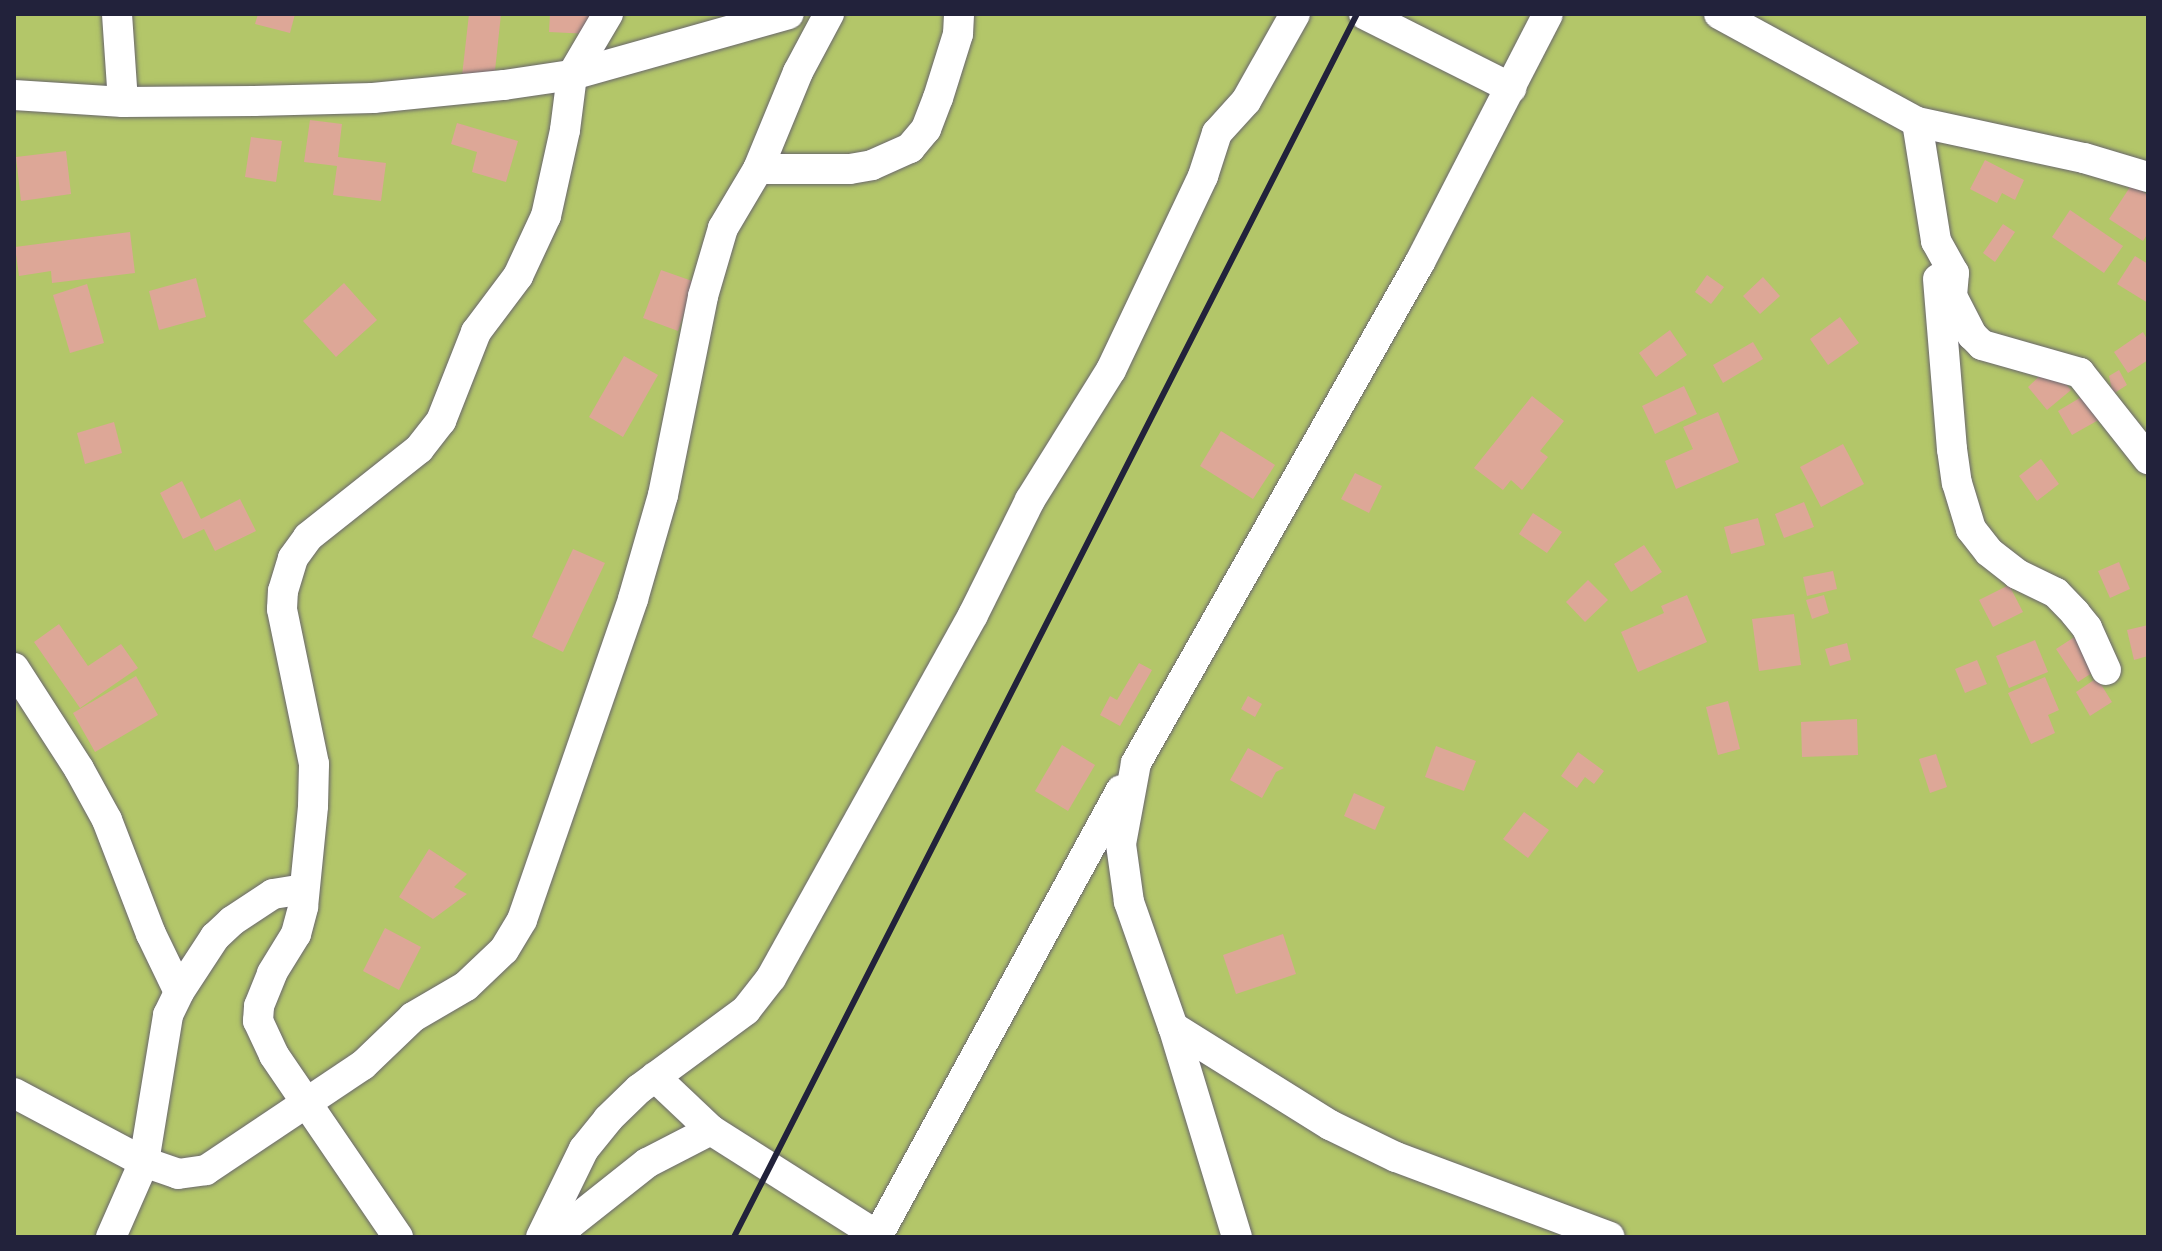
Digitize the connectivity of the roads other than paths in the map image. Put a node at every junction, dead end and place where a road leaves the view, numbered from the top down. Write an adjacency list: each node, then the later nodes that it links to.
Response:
1 (117, 14): 13 (street)
2 (608, 14): 10 (street)
3 (789, 14): 10 (street)
4 (829, 14): 15 (street)
5 (959, 14): 15 (street)
6 (1295, 14): 25 (street)
7 (1364, 14): 11 (street)
8 (1548, 14): 11 (street)
9 (1719, 14): 14 (street)
10 (572, 75): 13 (street); 22 (street)
11 (1511, 88): 21 (street)
12 (14, 95): 13 (street)
13 (123, 102)
14 (1917, 122): 16 (street); 17 (street)
15 (758, 169): 27 (street)
16 (2148, 177)
17 (1936, 241): 18 (street); 20 (street)
18 (2148, 459)
19 (14, 668): 23 (street)
20 (2106, 670)
21 (1136, 763): 24 (street); 30 (street)
22 (304, 889): 23 (street); 27 (street)
23 (179, 992): 29 (street)
24 (1173, 1027): 34 (street); 35 (street)
25 (655, 1077): 28 (street); 33 (street)
26 (14, 1093): 29 (street)
27 (307, 1104): 29 (street); 32 (street)
28 (711, 1130): 30 (street); 33 (street)
29 (144, 1162): 31 (street)
30 (878, 1236)
31 (111, 1237)
32 (398, 1237)
33 (541, 1237)
34 (1237, 1237)
35 (1610, 1237)

